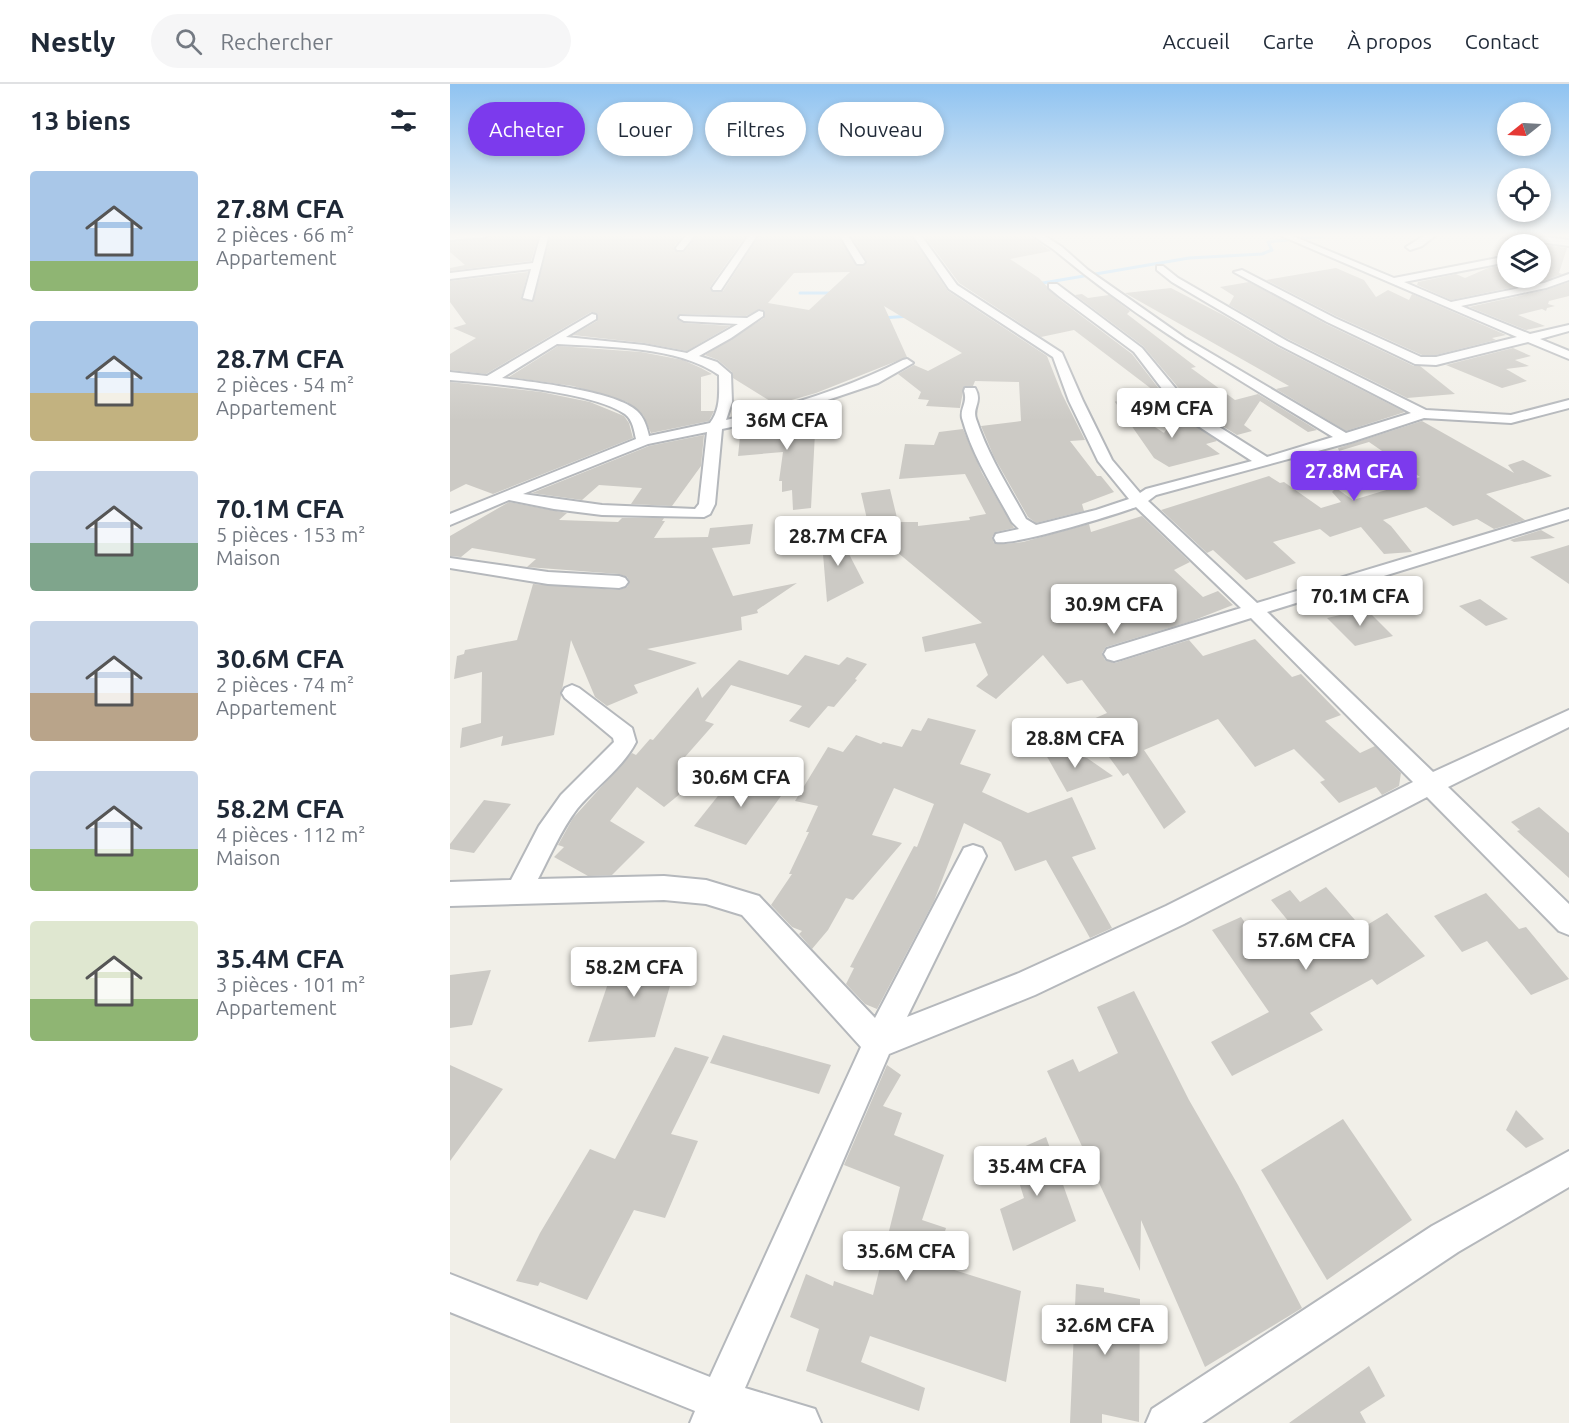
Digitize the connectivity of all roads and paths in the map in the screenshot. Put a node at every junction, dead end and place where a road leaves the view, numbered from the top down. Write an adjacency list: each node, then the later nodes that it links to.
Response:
1 (967, 296): 27 (street)
2 (1067, 296): 25 (street)
3 (1120, 296): 23 (street)
4 (1203, 296): 21 (street)
5 (1285, 296): 12 (street)
6 (1429, 296): 8 (street)
7 (1491, 296): 8 (street)
8 (1450, 305): 12 (street)
9 (592, 317): 13 (street)
10 (684, 318): 15 (street)
11 (1569, 328): 12 (street)
12 (1530, 338): 14 (street)
13 (554, 340): 15 (street); 18 (street)
14 (1569, 355)
15 (690, 356): 22 (street)
16 (907, 363): 22 (street)
17 (450, 376): 18 (street)
18 (489, 380): 24 (street)
19 (970, 391): 30 (street)
20 (1569, 404): 21 (street)
21 (1423, 414): 23 (street)
22 (715, 426): 24 (street); 26 (street)
23 (1346, 439): 25 (street)
24 (644, 441): 26 (street)
25 (1265, 462): 27 (street)
26 (507, 495): 29 (street)
27 (1139, 501): 30 (street); 35 (street)
28 (1569, 514): 35 (street)
29 (450, 520)
30 (1034, 531): 31 (street)
31 (1002, 538)
32 (454, 564): 33 (street); 34 (street)
33 (450, 582)
34 (619, 582)
35 (1254, 610): 36 (street); 39 (street)
36 (1114, 654)
37 (572, 693): 41 (street)
38 (1569, 718): 39 (street)
39 (1430, 785): 43 (street); 44 (street)
40 (973, 856): 44 (street)
41 (519, 892): 42 (street); 44 (street)
42 (450, 894)
43 (1569, 922)
44 (878, 1043): 47 (street)
45 (1569, 1168): 49 (street)
46 (450, 1293): 47 (street)
47 (714, 1412): 48 (street)
48 (801, 1423)
49 (1166, 1423)

